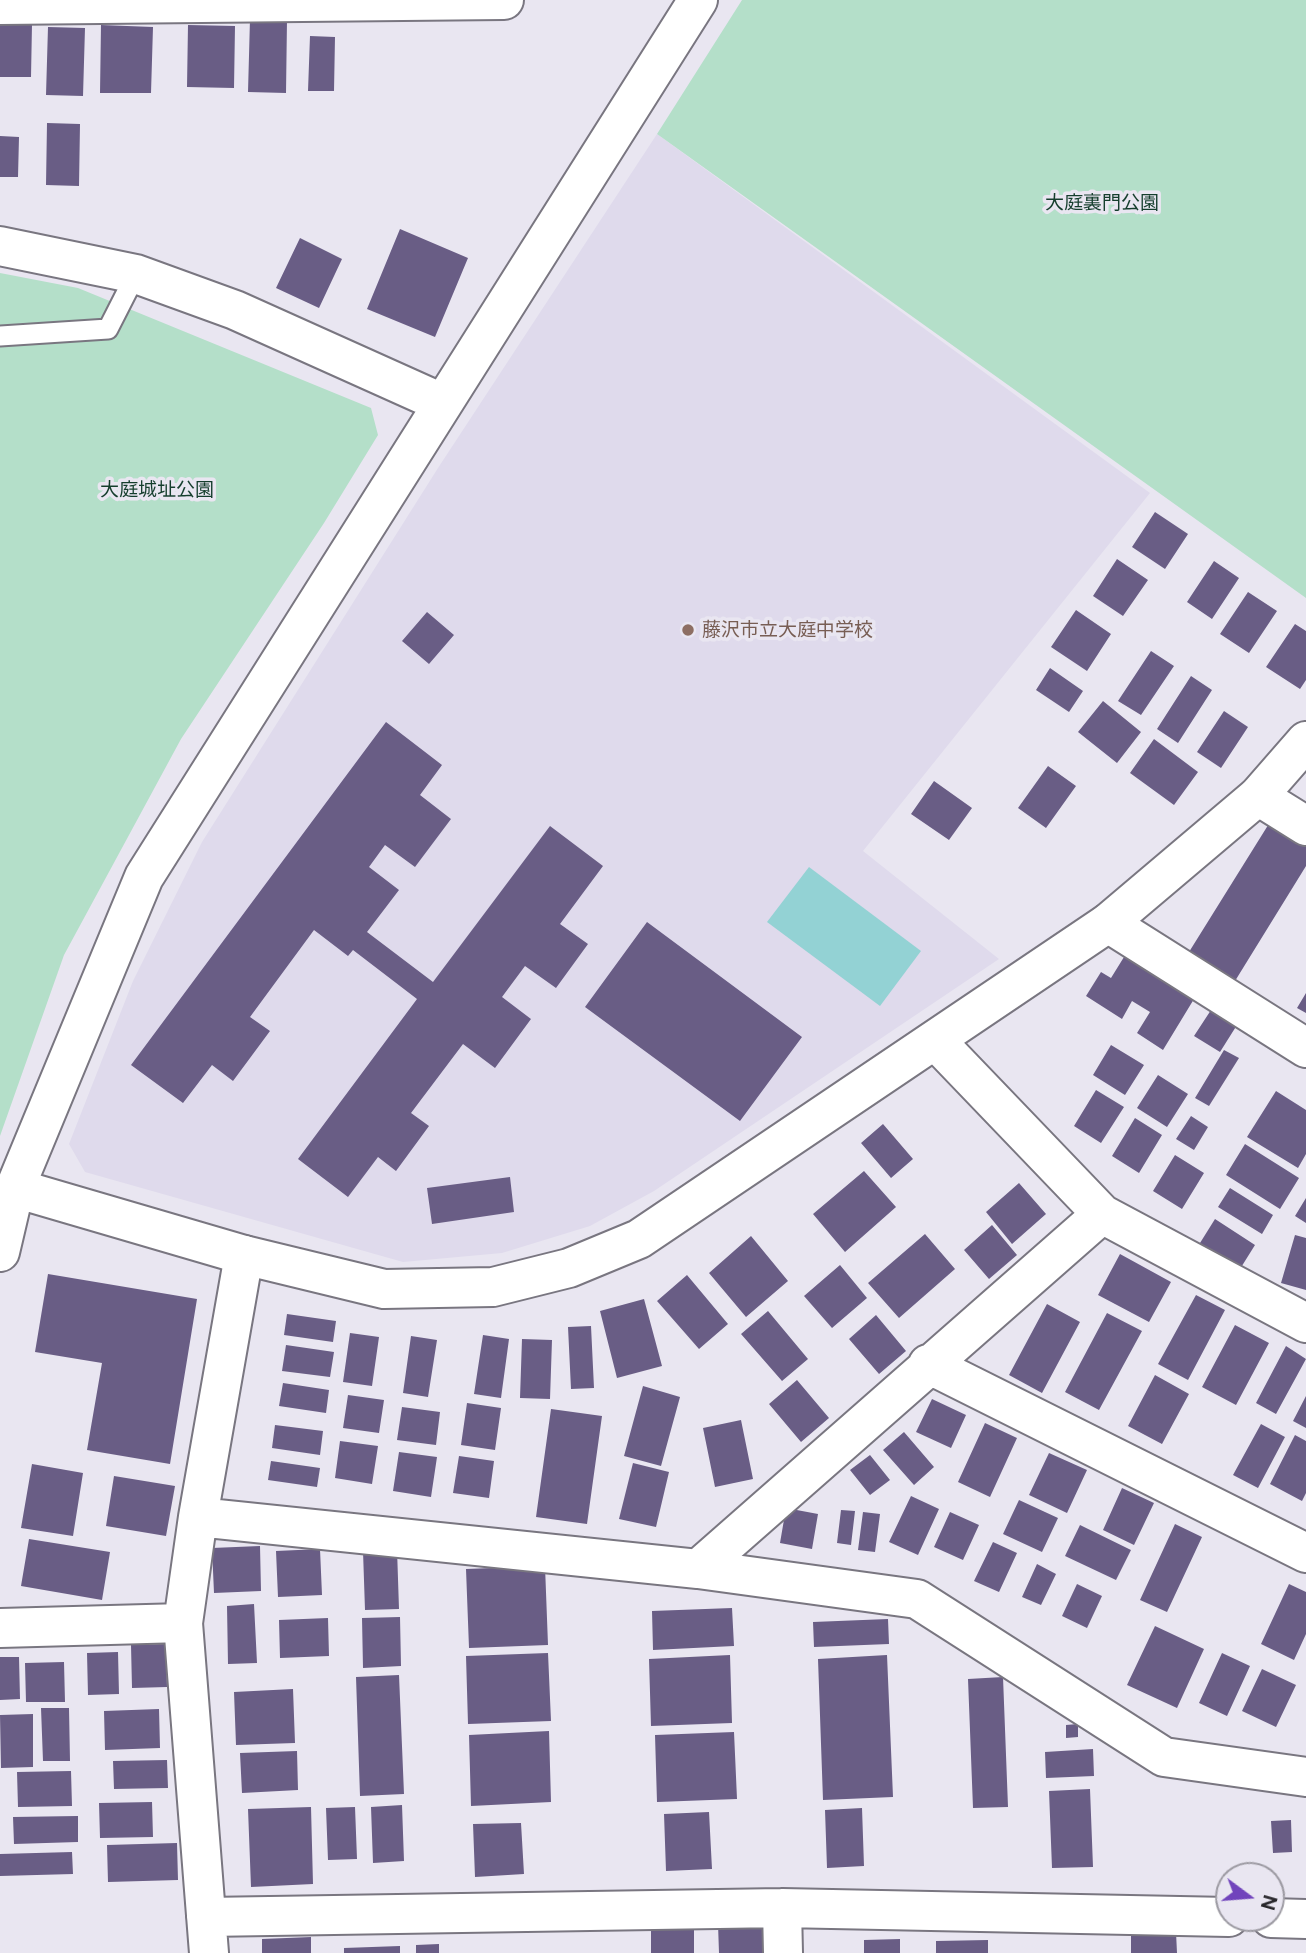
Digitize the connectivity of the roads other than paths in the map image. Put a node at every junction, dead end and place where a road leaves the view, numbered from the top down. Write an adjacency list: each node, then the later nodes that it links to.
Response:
1 (504, 0): 3 (street)
2 (698, 0): 7 (street)
3 (0, 5)
4 (0, 246): 5 (street)
5 (136, 274): 6 (lane); 7 (street)
6 (0, 336)
7 (442, 403): 14 (street)
8 (1306, 741): 9 (street)
9 (1258, 796): 10 (street); 11 (street)
10 (1306, 827)
11 (1108, 923): 12 (street); 13 (street)
12 (936, 1041): 15 (street); 17 (street)
13 (1306, 1048)
14 (15, 1188): 16 (street); 17 (street)
15 (1102, 1214): 18 (street); 19 (street)
16 (0, 1252)
17 (244, 1255): 20 (street)
18 (1306, 1323)
19 (928, 1364): 21 (street); 22 (street)
20 (198, 1517): 22 (street); 23 (street)
21 (1306, 1553)
22 (698, 1569): 25 (street)
23 (183, 1623): 24 (street); 30 (street)
24 (0, 1628)
25 (1306, 1777)
26 (782, 1908): 27 (street); 30 (street); 31 (street)
27 (1215, 1917)
28 (1285, 1918): 29 (street)
29 (1306, 1919)
30 (208, 1935)
31 (783, 1953)

